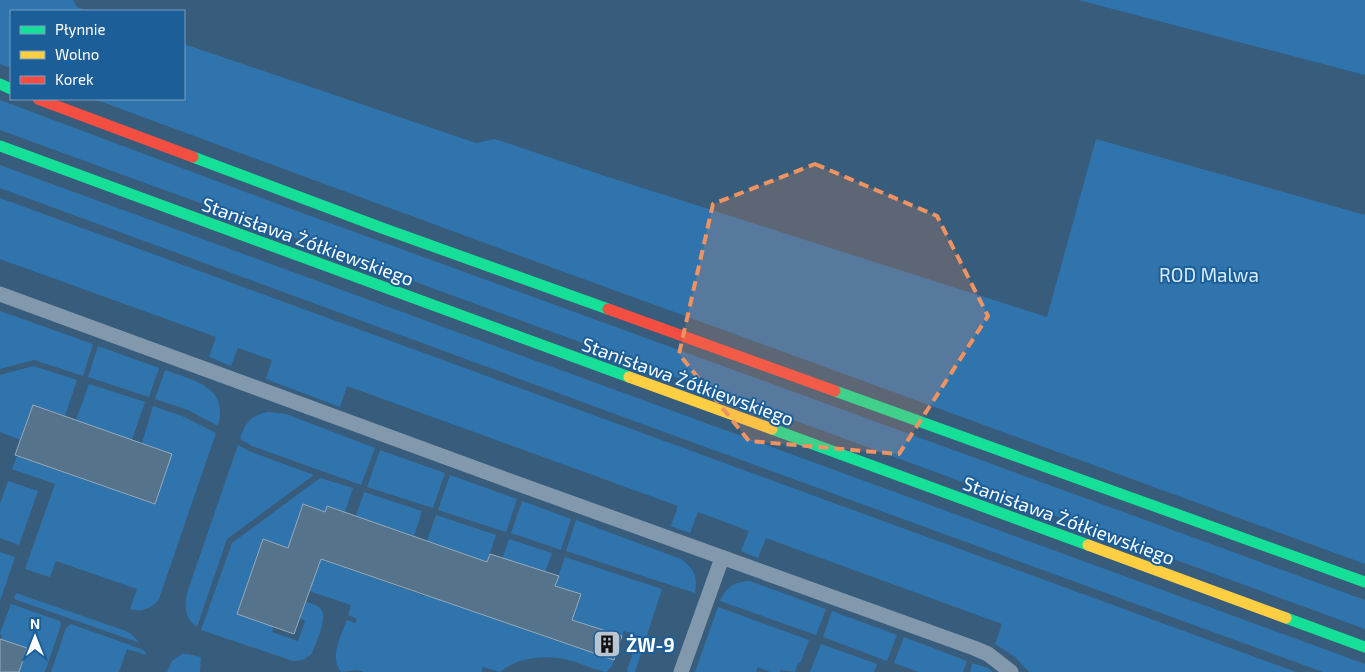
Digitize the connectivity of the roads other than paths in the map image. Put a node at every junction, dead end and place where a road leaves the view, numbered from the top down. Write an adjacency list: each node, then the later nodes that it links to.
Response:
1 (41, 100): 5 (main road, Stanisława Żółkiewskiego)
2 (0, 146): 6 (main road, Stanisława Żółkiewskiego)
3 (0, 294): 4 (lane)
4 (722, 558): 7 (lane); 8 (lane)
5 (1365, 582)
6 (1365, 647)
7 (681, 672)
8 (1011, 672)

